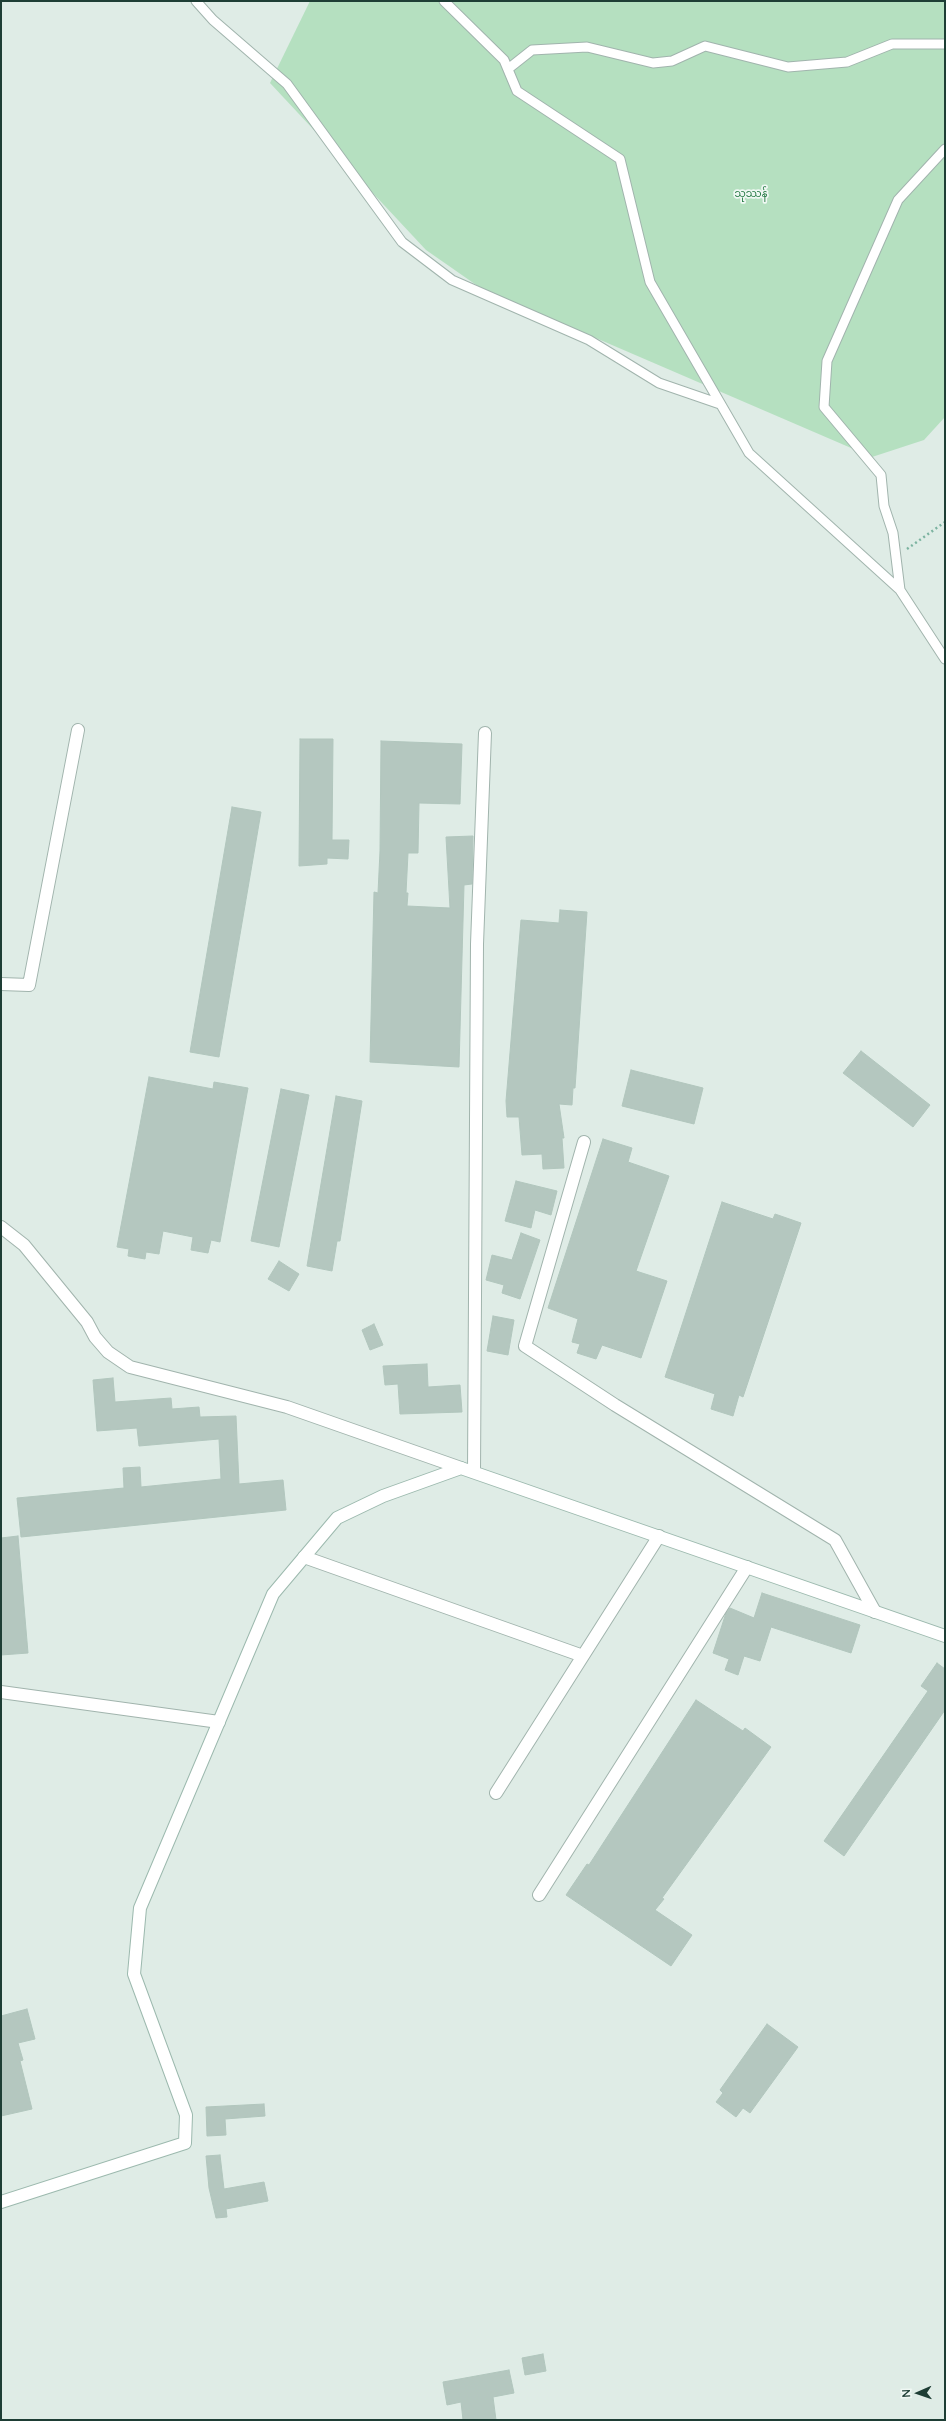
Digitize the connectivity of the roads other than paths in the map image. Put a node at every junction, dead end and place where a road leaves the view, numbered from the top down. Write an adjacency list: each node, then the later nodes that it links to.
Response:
1 (196, 1): 6 (lane)
2 (444, 1): 4 (lane)
3 (945, 44): 4 (lane)
4 (508, 69): 6 (lane)
5 (945, 149): 7 (lane)
6 (720, 404): 7 (lane)
7 (900, 590): 8 (lane)
8 (945, 659)
9 (78, 730): 11 (street)
10 (485, 732): 15 (street)
11 (1, 984)
12 (584, 1142): 19 (street)
13 (1, 1227): 14 (street)
14 (461, 1468): 15 (street); 17 (street)
15 (474, 1472): 16 (street)
16 (659, 1536): 18 (street); 21 (street)
17 (304, 1557): 21 (street); 23 (street)
18 (747, 1568): 19 (street); 25 (street)
19 (875, 1612): 20 (street)
20 (945, 1636)
21 (583, 1656): 24 (street)
22 (1, 1692): 23 (street)
23 (219, 1722): 26 (street)
24 (496, 1793)
25 (539, 1895)
26 (1, 2202)

